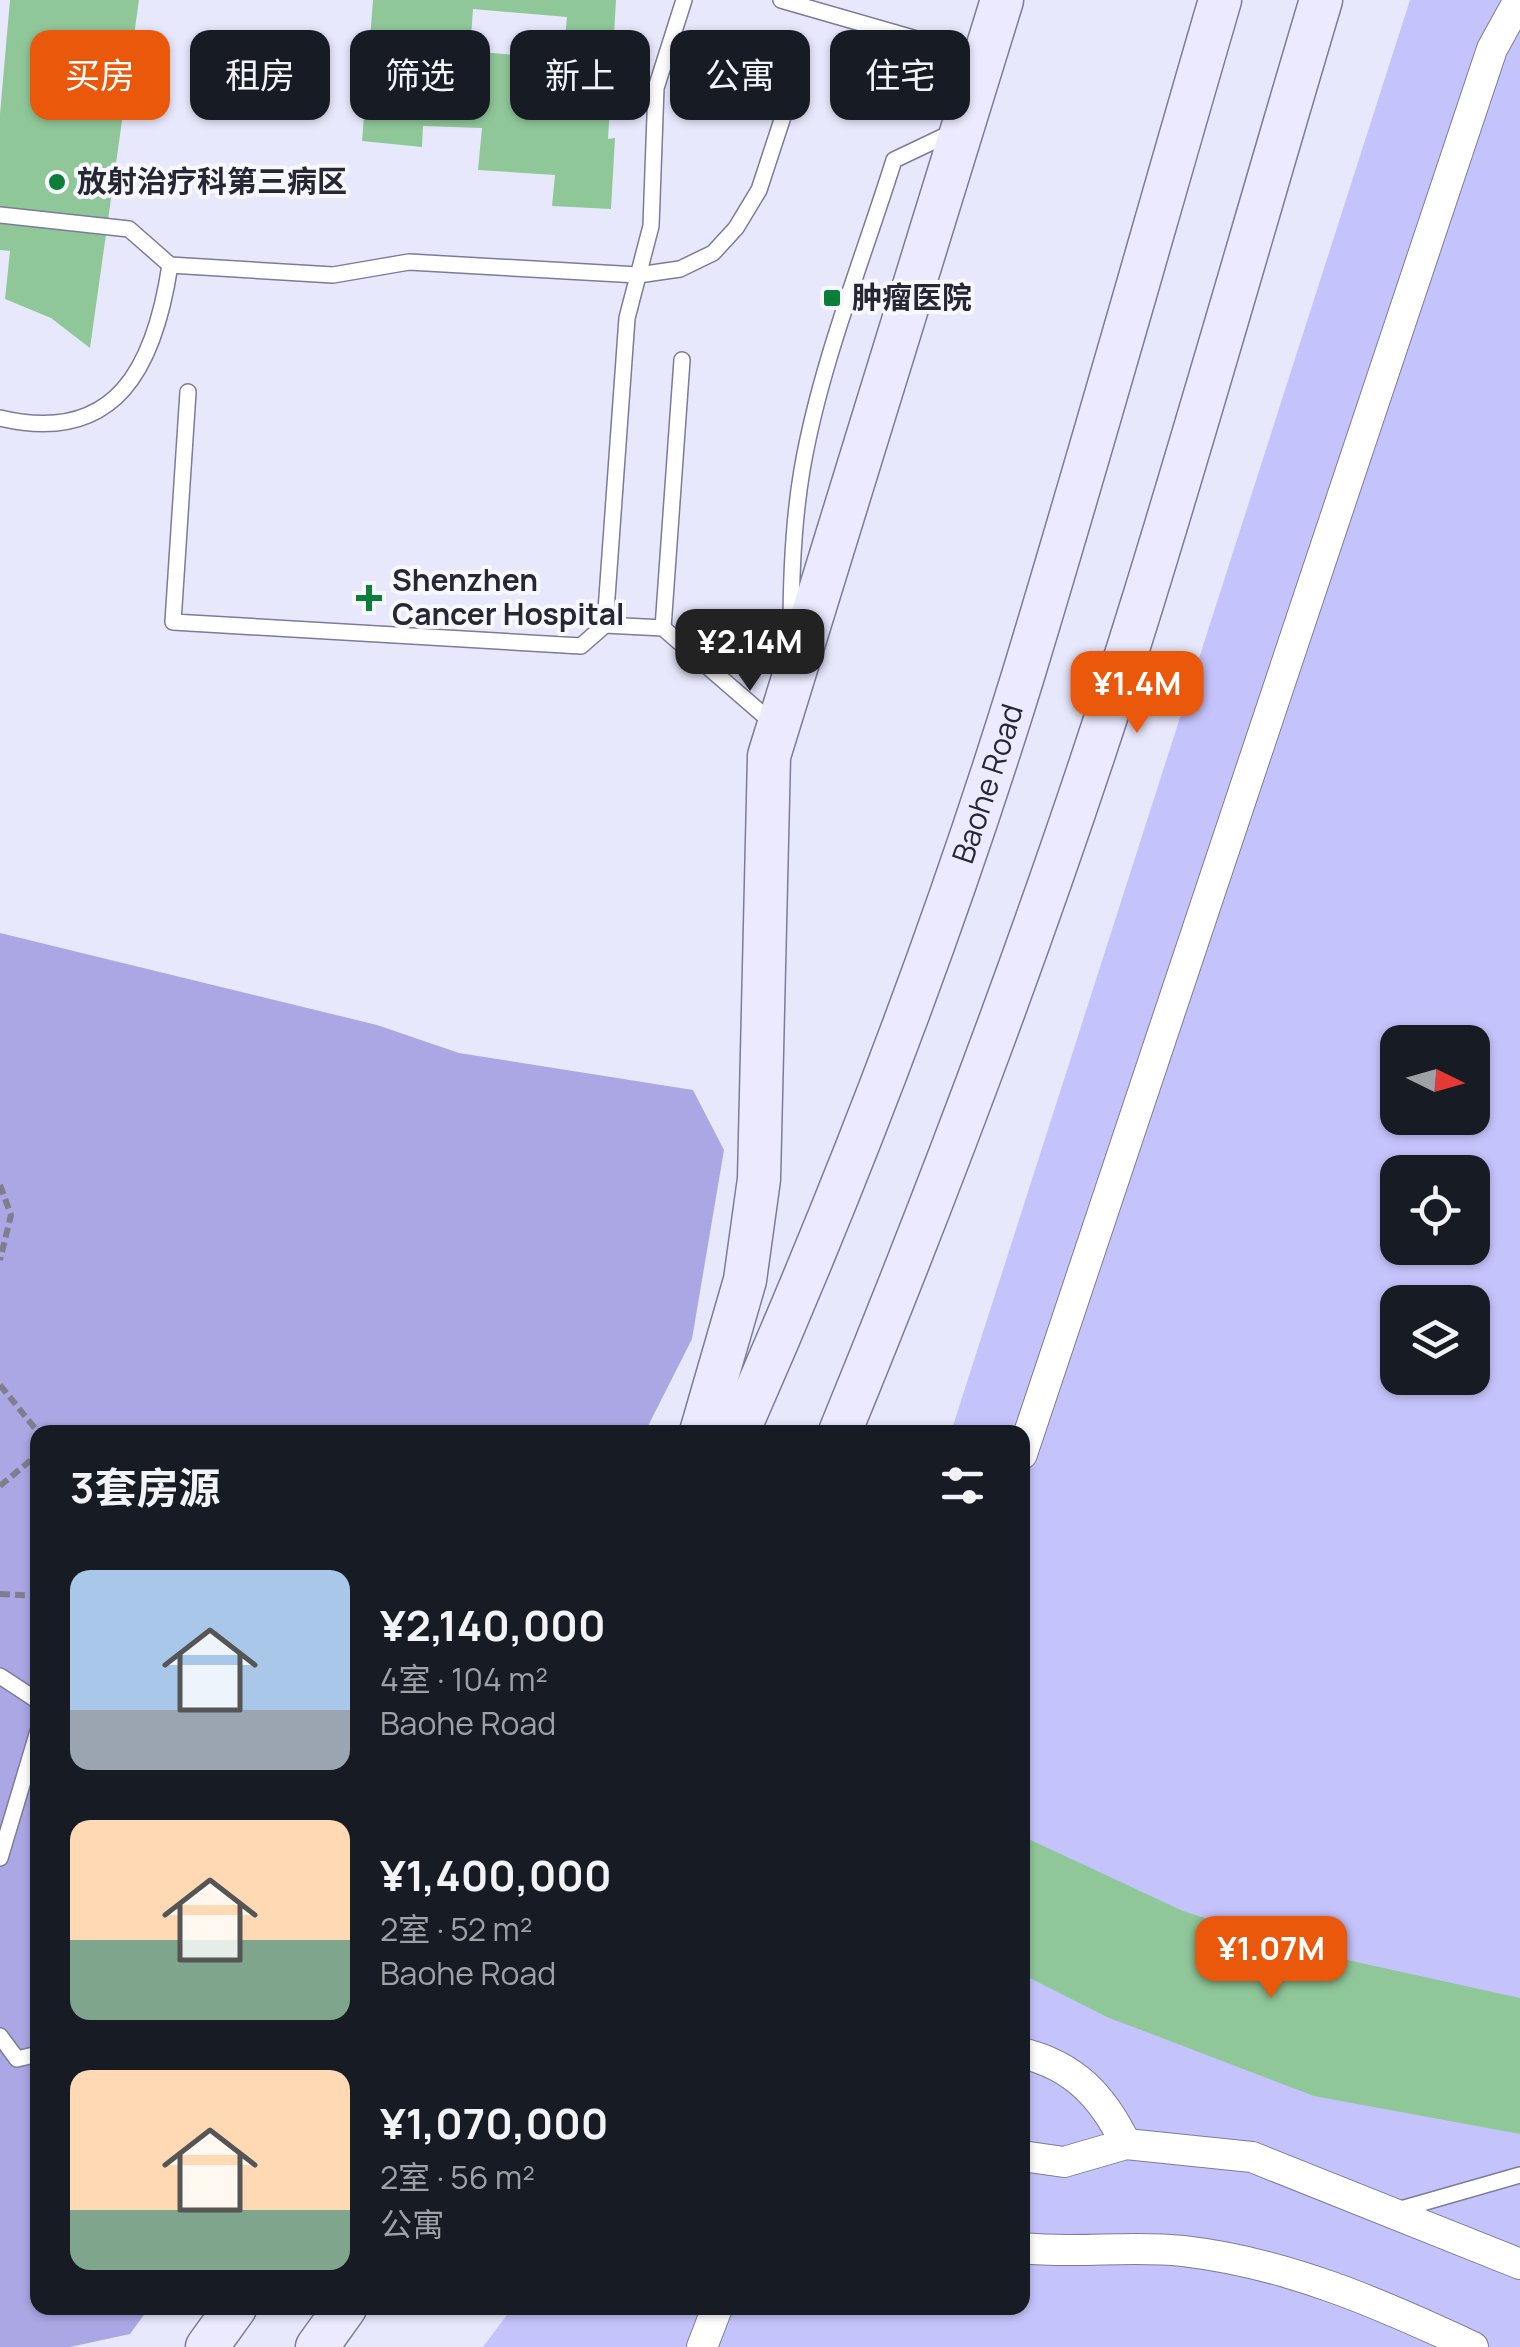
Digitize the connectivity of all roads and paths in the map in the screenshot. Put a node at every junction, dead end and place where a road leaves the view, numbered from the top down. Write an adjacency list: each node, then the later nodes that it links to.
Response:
1 (684, 0): 12 (lane)
2 (781, 0): 7 (lane)
3 (1002, 0): 7 (main road)
4 (1220, 0): 25 (main road, Baohe Road)
5 (1322, 0): 26 (main road)
6 (1519, 0): 27 (street)
7 (984, 59): 9 (main road)
8 (782, 120): 12 (lane)
9 (963, 127): 18 (main road); 18 (lane)
10 (0, 215): 11 (lane)
11 (170, 266): 12 (lane); 15 (lane)
12 (638, 274): 16 (lane)
13 (682, 360): 17 (lane)
14 (188, 392): 16 (lane)
15 (0, 418)
16 (605, 625): 17 (lane)
17 (663, 628): 19 (lane)
18 (791, 684): 19 (main road)
19 (778, 727): 24 (main road)
20 (0, 1185): 21 (path)
21 (0, 1260)
22 (0, 1386): 23 (path)
23 (32, 1425)
24 (703, 1425)
25 (741, 1425)
26 (843, 1425)
27 (1030, 1430)
28 (30, 1461): 29 (path)
29 (0, 1486)
30 (0, 1594): 31 (path)
31 (30, 1596)
32 (0, 1676): 33 (lane)
33 (30, 1696)
34 (30, 1758): 35 (lane)
35 (0, 1858)
36 (0, 2036): 37 (lane)
37 (30, 2056)
38 (1030, 2056): 39 (street)
39 (1126, 2144): 40 (street); 42 (street)
40 (1030, 2157)
41 (1520, 2174): 42 (lane)
42 (1393, 2211): 44 (street)
43 (1030, 2248): 51 (street)
44 (1520, 2264)
45 (230, 2315): 48 (main road)
46 (340, 2315): 49 (main road)
47 (714, 2315): 50 (street)
48 (206, 2347)
49 (317, 2347)
50 (702, 2347)
51 (1472, 2347)

